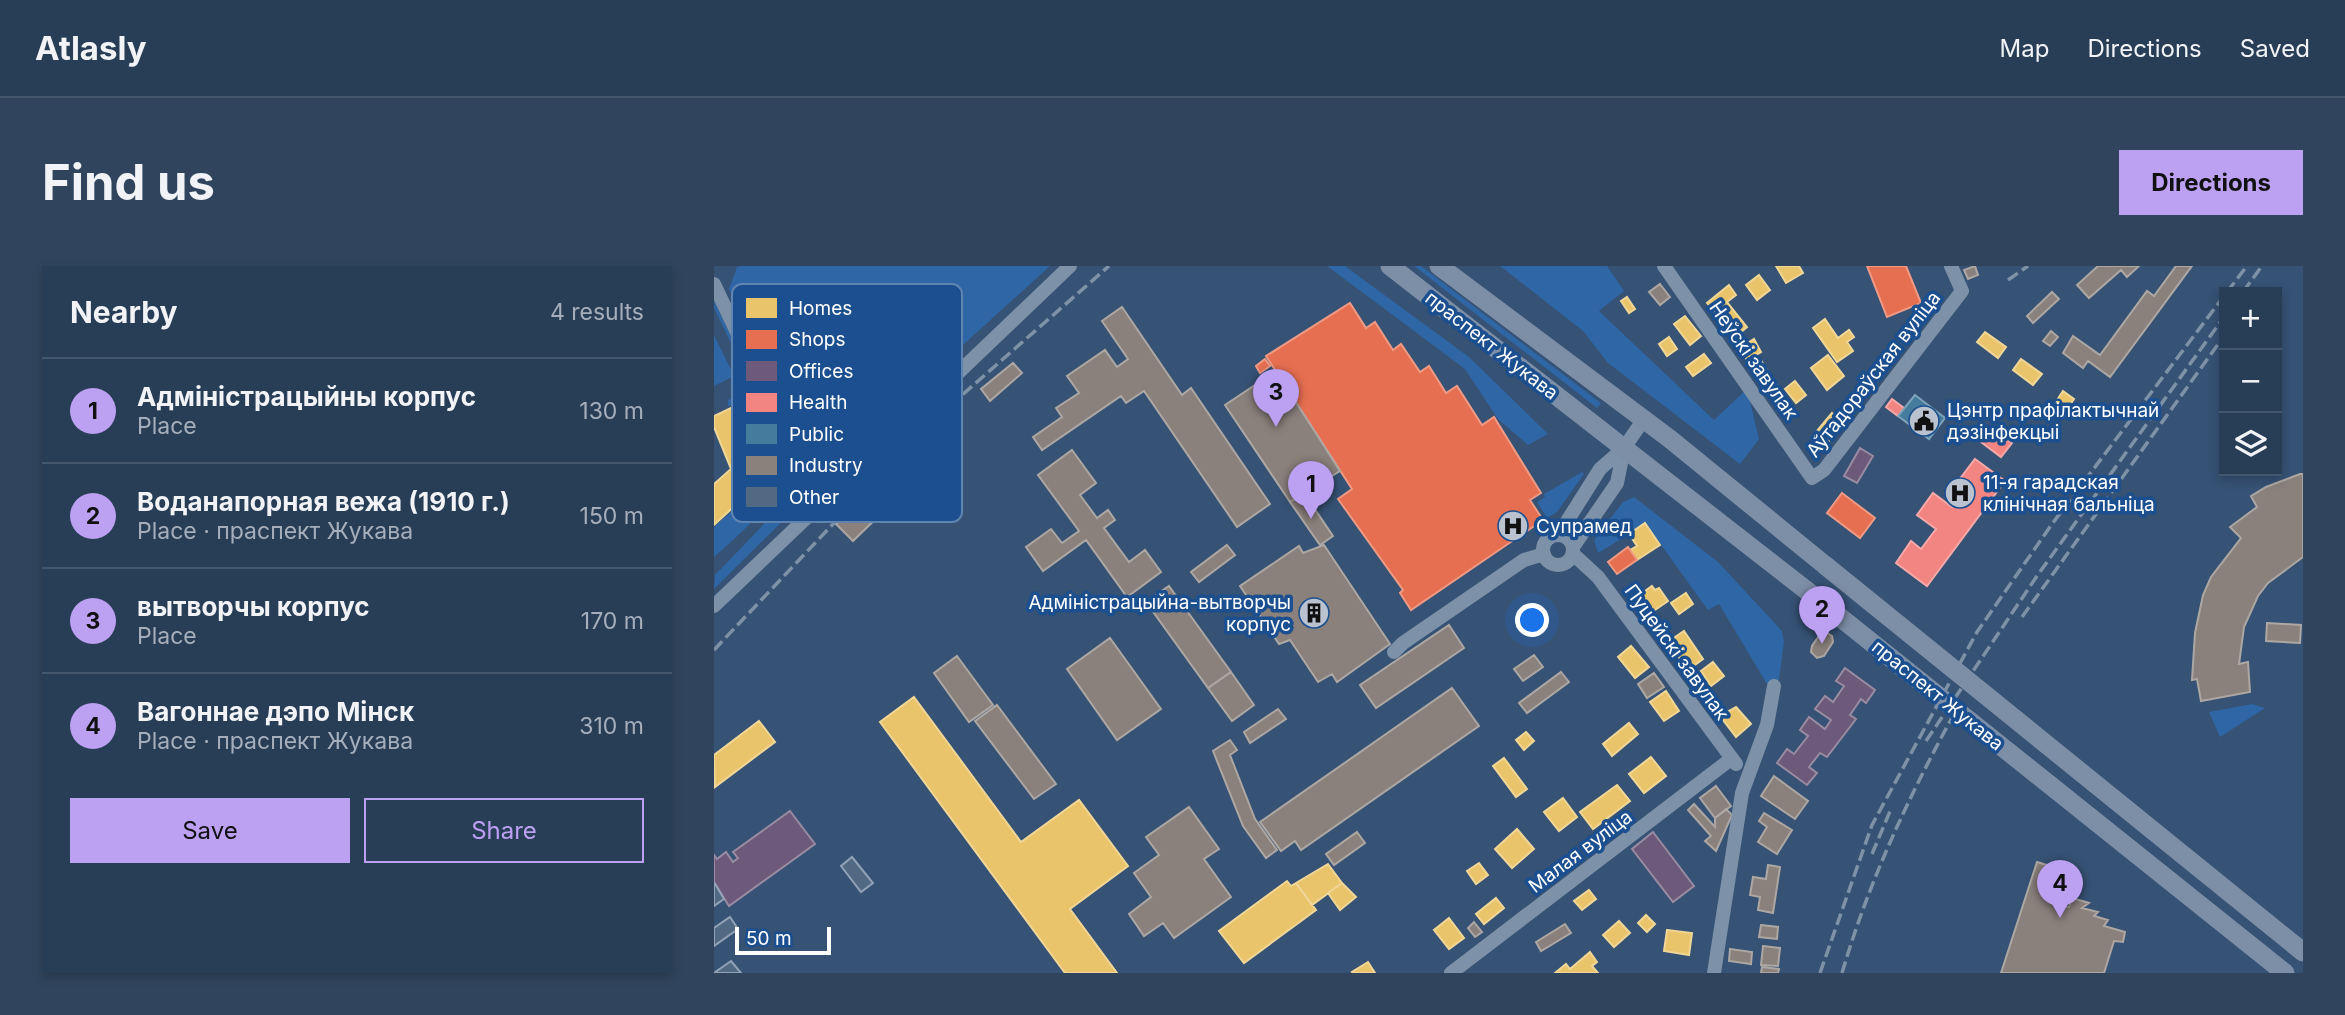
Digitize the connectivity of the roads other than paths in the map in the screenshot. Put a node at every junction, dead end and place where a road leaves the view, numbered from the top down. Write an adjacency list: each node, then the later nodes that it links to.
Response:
1 (1070, 266): 8 (street)
2 (1390, 266): 10 (main road, праспект Жукава)
3 (1439, 266): 9 (main road, праспект Жукава)
4 (1664, 266): 11 (street, Неўскі завулак)
5 (1951, 266): 11 (street, Аўтадораўская вуліца)
6 (714, 284): 7 (street)
7 (732, 322)
8 (962, 369)
9 (1644, 419): 10 (street); 21 (main road, праспект Жукава, bridge)
10 (1623, 448): 13 (street); 14 (street); 24 (main road, праспект Жукава, bridge)
11 (1812, 478)
12 (802, 522): 16 (street)
13 (1559, 534): 14 (street); 15 (street)
14 (1573, 550): 15 (street); 19 (street, Пуцейскі завулак)
15 (1544, 555): 17 (street)
16 (714, 606)
17 (1394, 652)
18 (1774, 686): 20 (street)
19 (1731, 759): 20 (street, Пуцейскі завулак); 22 (street, Малая вуліца)
20 (1747, 775): 23 (street)
21 (2303, 952)
22 (1451, 973)
23 (1714, 973)
24 (2285, 973)

